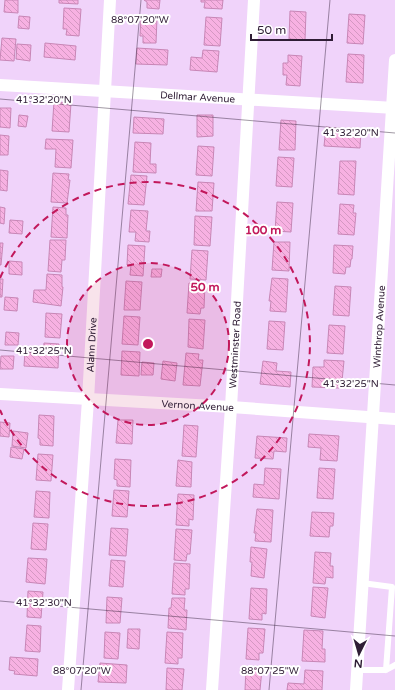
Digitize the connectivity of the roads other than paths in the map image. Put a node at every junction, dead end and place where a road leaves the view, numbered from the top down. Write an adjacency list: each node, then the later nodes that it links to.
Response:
1 (110, 0): 5 (street, Alann Drive)
2 (254, 0): 6 (street, Westminster Road)
3 (395, 60): 7 (street, Winthrop Avenue)
4 (0, 85): 5 (street, Dellmar Avenue)
5 (105, 92): 6 (street, Dellmar Avenue); 9 (street, Alann Drive)
6 (247, 100): 7 (street, Dellmar Avenue); 10 (street, Westminster Road)
7 (394, 108): 11 (street, Winthrop Avenue)
8 (0, 394): 9 (street, Vernon Avenue)
9 (88, 400): 10 (street, Vernon Avenue); 18 (street, Alann Drive)
10 (231, 407): 11 (street, Vernon Avenue); 19 (street, Westminster Road)
11 (371, 418): 12 (street, Vernon Avenue); 13 (street, Winthrop Avenue)
12 (395, 419)
13 (362, 583): 14 (lane); 16 (street, Winthrop Avenue)
14 (394, 588): 17 (lane)
15 (395, 665): 17 (lane)
16 (357, 670): 17 (lane); 20 (street, Winthrop Avenue)
17 (386, 670)
18 (68, 690)
19 (212, 690)
20 (356, 690)

